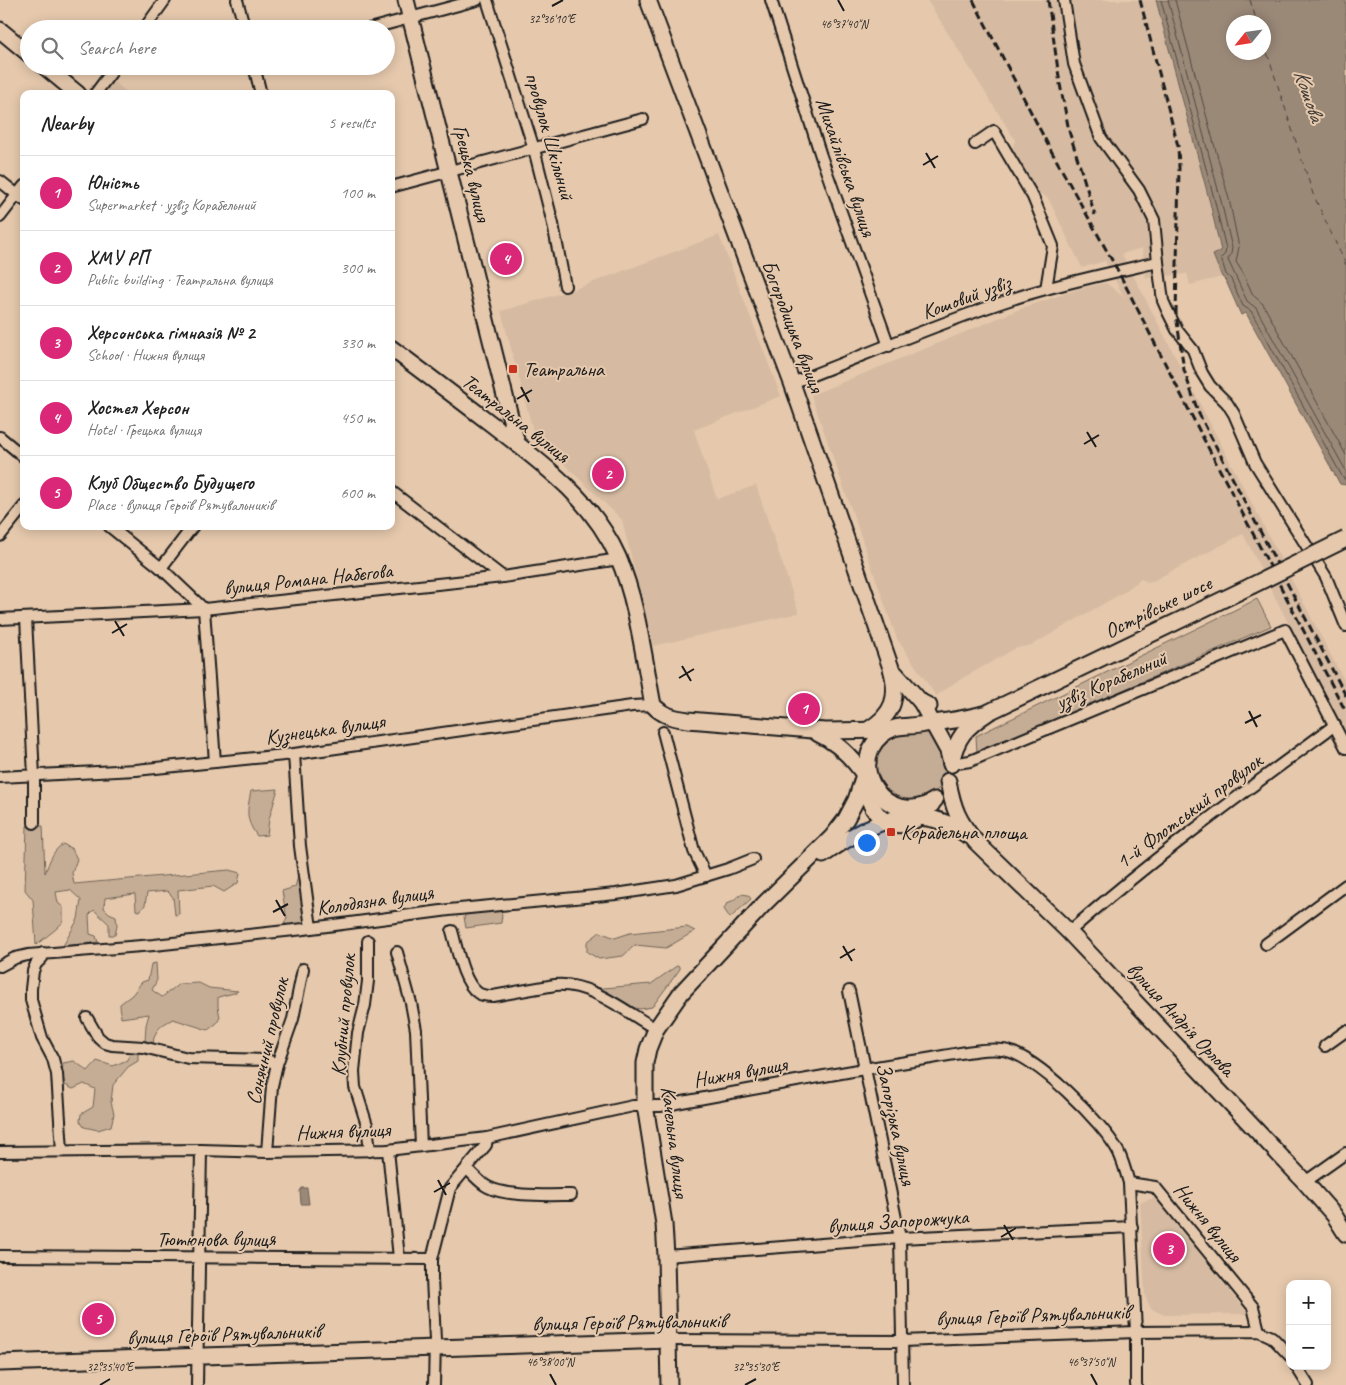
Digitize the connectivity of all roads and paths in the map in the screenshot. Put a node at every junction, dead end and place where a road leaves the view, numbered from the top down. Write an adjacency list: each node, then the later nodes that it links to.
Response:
1 (165, 0): 10 (street)
2 (238, 0): 11 (street)
3 (406, 0): 9 (street, Грецька вулиця)
4 (477, 0): 9 (street)
5 (487, 0): 23 (street, провулок Шкільний)
6 (648, 0): 34 (street, Богородицька вулиця)
7 (771, 0): 32 (street, Михайлівська вулиця)
8 (1064, 0): 29 (street)
9 (411, 18): 12 (street); 24 (street, Грецька вулиця)
10 (151, 20)
11 (243, 20)
12 (395, 22)
13 (0, 30): 14 (street)
14 (20, 47)
15 (55, 75): 18 (street)
16 (109, 75): 19 (street)
17 (256, 75): 20 (street)
18 (73, 90)
19 (98, 90)
20 (260, 90)
21 (644, 119): 23 (street)
22 (975, 144): 31 (street)
23 (534, 149): 24 (street); 30 (street, провулок Шкільний)
24 (450, 172): 26 (street); 36 (street, Грецька вулиця)
25 (0, 181): 27 (street)
26 (395, 186)
27 (20, 197): 28 (street)
28 (0, 217)
29 (1158, 262): 31 (street, Кошовий узвіз); 50 (street)
30 (565, 286)
31 (1046, 289): 32 (street, Кошовий узвіз)
32 (889, 346): 34 (street, Кошовий узвіз)
33 (395, 351): 36 (street, Театральна вулиця)
34 (792, 383): 51 (street, Богородицька вулиця)
35 (0, 437): 37 (street)
36 (517, 444): 44 (street, Театральна вулиця)
37 (20, 454)
38 (395, 494): 46 (street)
39 (20, 511): 42 (street)
40 (114, 530): 45 (street)
41 (190, 530): 45 (street)
42 (0, 536)
43 (1346, 539): 55 (street, Острівське шосе, bridge)
44 (619, 558): 46 (street, вулиця Романа Набєгова); 54 (street)
45 (161, 568): 47 (street)
46 (503, 578): 47 (street, вулиця Романа Набєгова)
47 (204, 609): 48 (street, вулиця Романа Набєгова); 68 (street)
48 (26, 618): 49 (street, вулиця Романа Набєгова); 71 (street)
49 (0, 619)
50 (1346, 626)
51 (892, 668): 52 (street, Богородицька вулиця); 53 (street, Богородицька вулиця)
52 (895, 692): 60 (street, Богородицька вулиця); 61 (street, Богородицька вулиця)
53 (921, 702): 56 (street, Богородицька вулиця); 57 (street, Богородицька вулиця)
54 (653, 705): 62 (street); 66 (street, Кузнецька вулиця)
55 (989, 712): 56 (street, Острівське шосе); 69 (street, Острівське шосе)
56 (956, 719): 57 (street, Острівське шосе)
57 (932, 723): 59 (street, Острівське шосе); 64 (street, Богородицька вулиця)
58 (1335, 725): 65 (street); 69 (street, узвіз Корабельний); 84 (street, 1-й Флотський провулок)
59 (916, 726): 61 (street); 64 (street)
60 (868, 730): 61 (street); 62 (street)
61 (890, 730): 70 (street)
62 (811, 731): 67 (street)
63 (664, 732): 80 (street)
64 (940, 739): 69 (street)
65 (1346, 748)
66 (294, 754): 68 (street, Кузнецька вулиця); 82 (street)
67 (852, 759): 70 (street); 74 (street)
68 (215, 762): 71 (street, Кузнецька вулиця)
69 (951, 764): 73 (street)
70 (866, 768): 74 (street); 75 (street)
71 (34, 776): 72 (street, Кузнецька вулиця); 76 (street)
72 (0, 777)
73 (948, 781): 75 (street); 77 (street, вулиця Андрія Орлова)
74 (866, 790): 75 (street); 79 (street, Качельна вулиця)
75 (909, 812): 77 (street, вулиця Андрія Орлова); 79 (street, Качельна вулиця)
76 (34, 823)
77 (976, 842): 84 (street, вулиця Андрія Орлова)
78 (753, 858): 80 (street, Колодязна вулиця)
79 (798, 872): 93 (street, Качельна вулиця)
80 (706, 876): 82 (street, Колодязна вулиця)
81 (1346, 885): 86 (street)
82 (312, 928): 88 (street, Колодязна вулиця)
83 (452, 931): 93 (street)
84 (1070, 932): 109 (street, вулиця Андрія Орлова)
85 (368, 941): 104 (street, Клубний провулок)
86 (1266, 944)
87 (397, 952): 100 (street)
88 (42, 953): 89 (street, Колодязна вулиця); 103 (street)
89 (0, 966)
90 (303, 969): 96 (street, Сонячний провулок)
91 (849, 991): 97 (street, Запорізька вулиця)
92 (87, 1018): 96 (street)
93 (656, 1029): 98 (street, Качельна вулиця)
94 (1346, 1031): 95 (street)
95 (1325, 1046)
96 (277, 1064): 106 (street, Сонячний провулок)
97 (865, 1068): 98 (street, Нижня вулиця); 110 (street, Нижня вулиця); 114 (street, Запорізька вулиця)
98 (645, 1106): 99 (street, Нижня вулиця); 116 (street, Качельна вулиця)
99 (487, 1138): 100 (street, Нижня вулиця); 108 (street)
100 (421, 1146): 102 (street, Нижня вулиця)
101 (201, 1150): 103 (street, Нижня вулиця); 106 (street, Нижня вулиця); 117 (street)
102 (388, 1150): 104 (street, Нижня вулиця); 118 (street)
103 (62, 1151): 105 (street, Нижня вулиця)
104 (370, 1151): 106 (street, Нижня вулиця)
105 (0, 1152)
106 (267, 1152)
107 (1346, 1153): 109 (street)
108 (467, 1169): 111 (street); 119 (street)
109 (1305, 1182): 113 (street, вулиця Андрія Орлова)
110 (1129, 1183): 112 (street); 120 (street, Нижня вулиця)
111 (571, 1195)
112 (1132, 1227): 114 (street, вулиця Запорожчука); 121 (street)
113 (1346, 1234)
114 (900, 1238): 116 (street, вулиця Запорожчука); 123 (street, Запорізька вулиця)
115 (0, 1256): 117 (street, Тютюнова вулиця)
116 (666, 1256): 122 (street, Качельна вулиця)
117 (200, 1257): 118 (street, Тютюнова вулиця); 126 (street)
118 (398, 1258): 119 (street, Тютюнова вулиця)
119 (432, 1259): 124 (street)
120 (1259, 1331): 121 (street, вулиця Героїв Рятувальників); 125 (street)
121 (1136, 1332): 123 (street, вулиця Героїв Рятувальників); 133 (street)
122 (668, 1340): 123 (street, вулиця Героїв Рятувальників); 124 (street, вулиця Героїв Рятувальників); 131 (street, Качельна вулиця)
123 (902, 1341): 132 (street, Запорізька вулиця)
124 (435, 1349): 126 (street, вулиця Героїв Рятувальників); 130 (street)
125 (1286, 1352)
126 (197, 1356): 127 (street, вулиця Героїв Рятувальників); 129 (street)
127 (0, 1363)
128 (1299, 1370): 134 (street)
129 (197, 1385)
130 (434, 1385)
131 (668, 1385)
132 (903, 1385)
133 (1136, 1385)
134 (1308, 1385)

